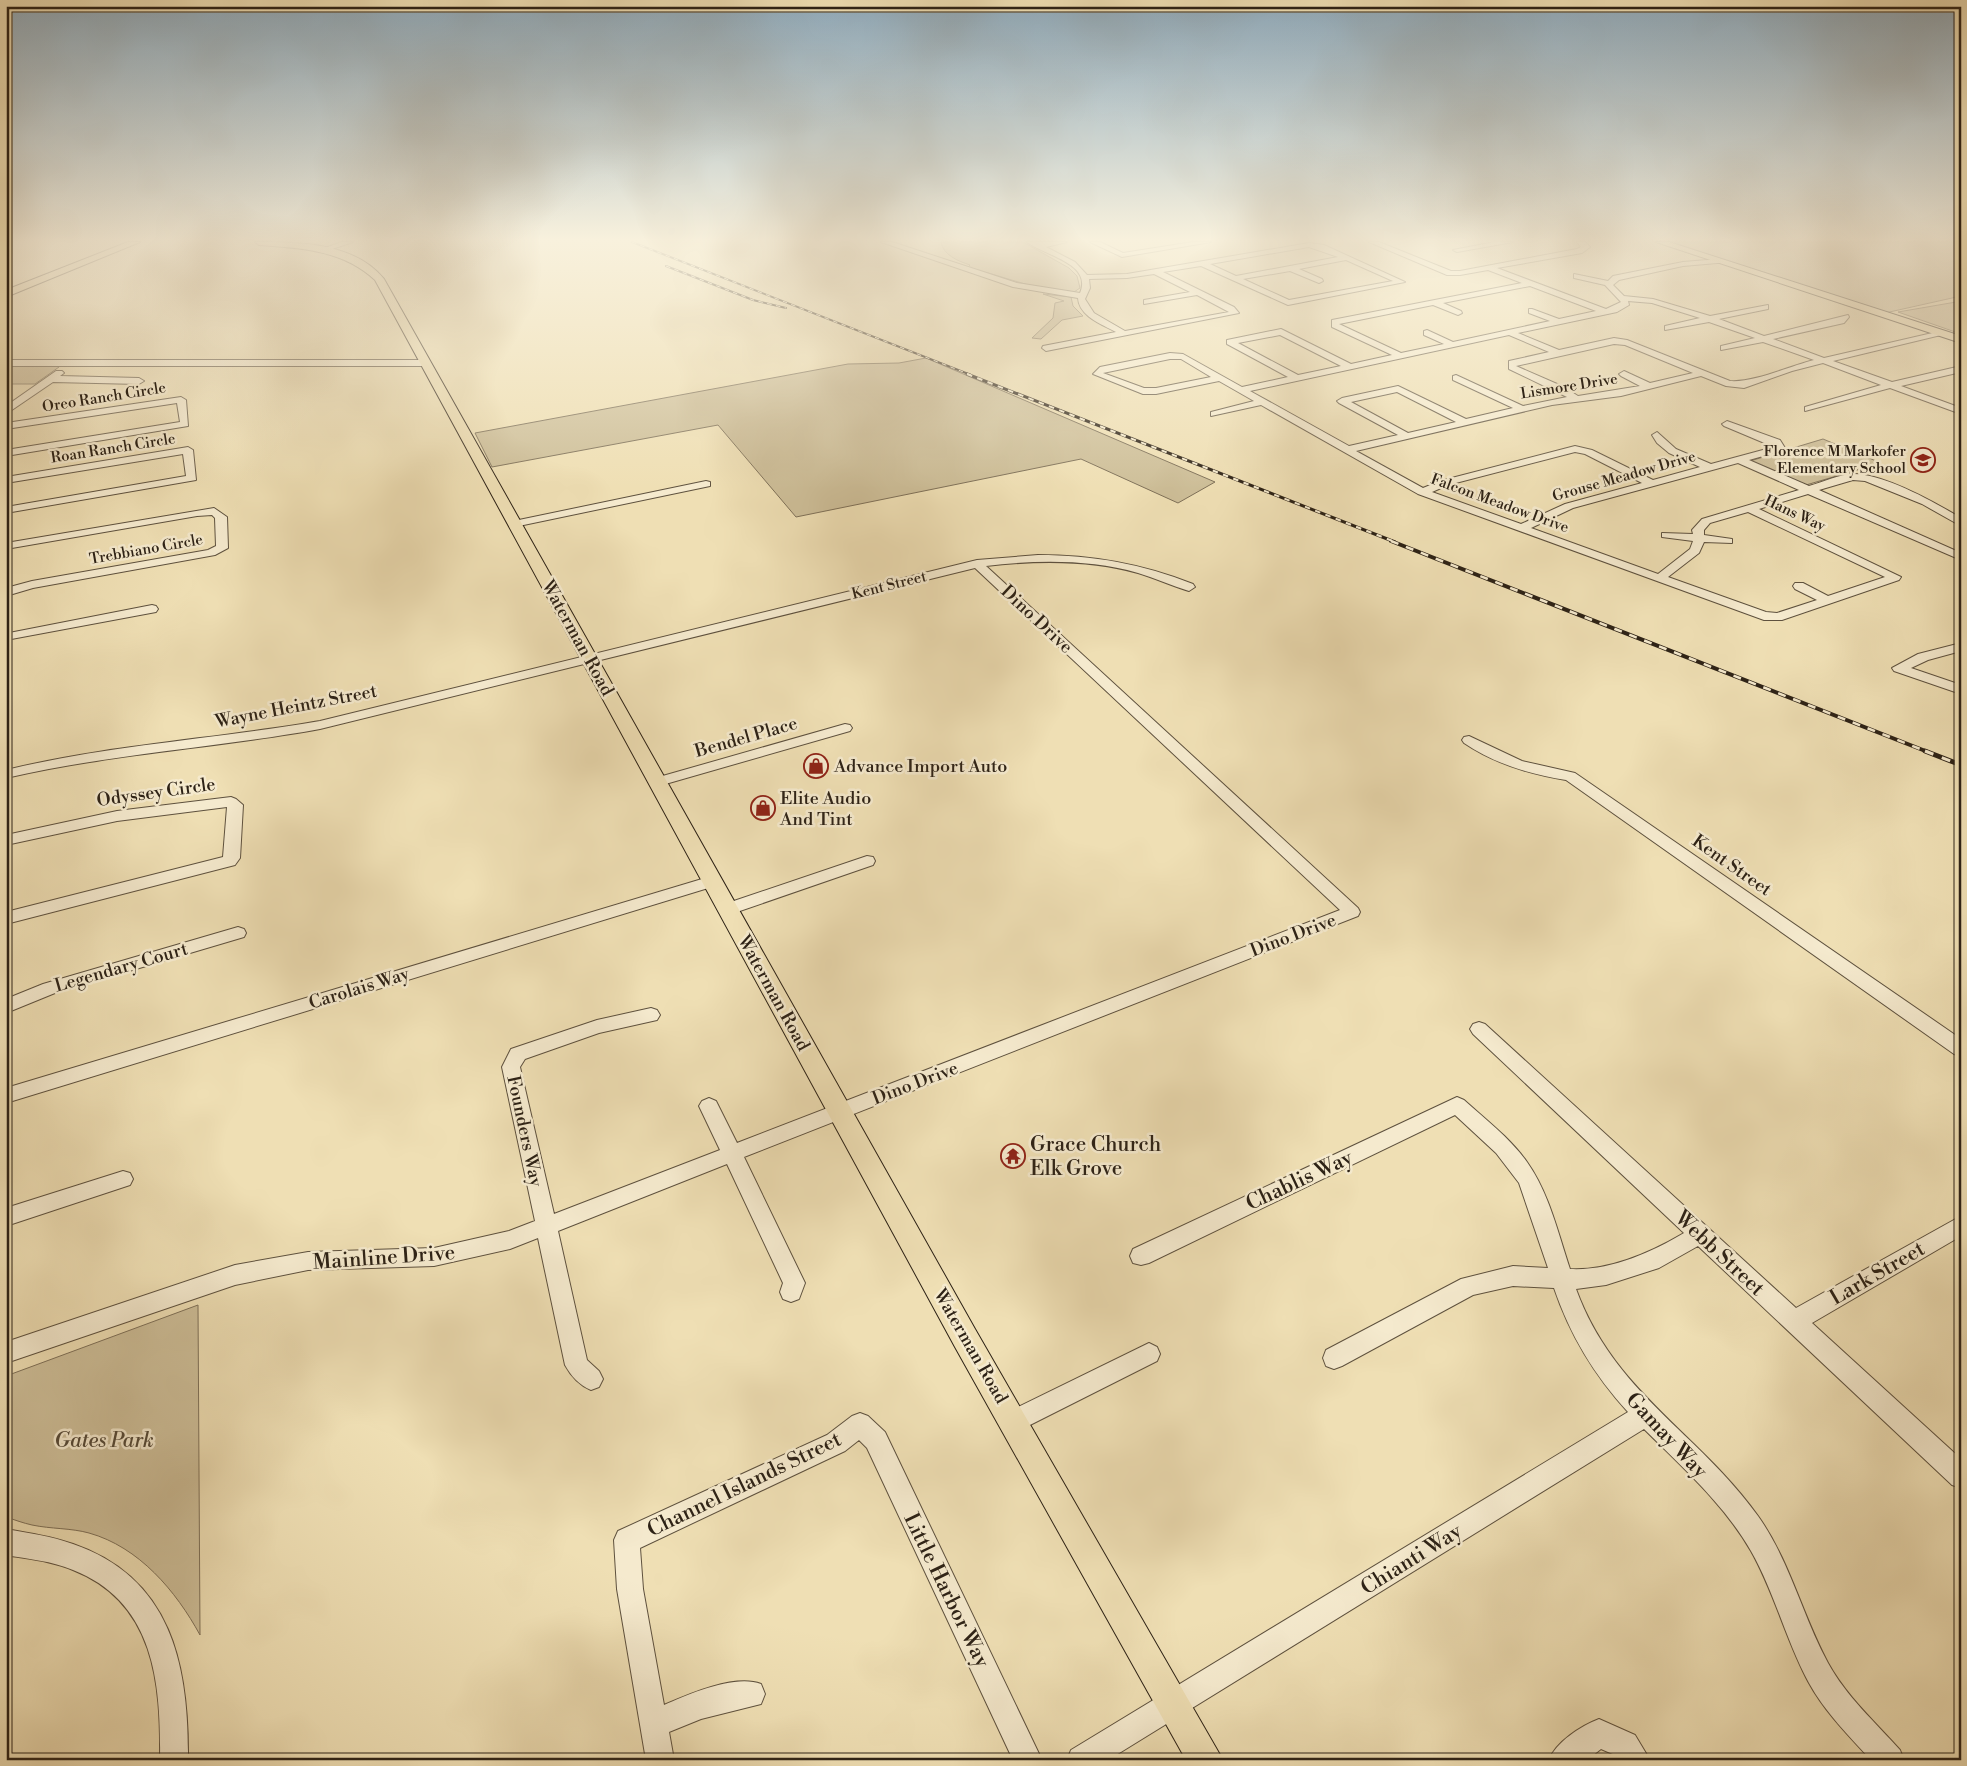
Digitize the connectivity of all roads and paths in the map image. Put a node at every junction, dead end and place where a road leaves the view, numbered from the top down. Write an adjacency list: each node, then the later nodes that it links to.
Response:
1 (403, 324): 26 (main road, Waterman Road)
2 (1109, 324): 14 (street)
3 (1175, 324): 14 (street)
4 (1335, 324): 21 (street)
5 (1548, 324): 12 (street)
6 (1685, 324): 10 (street)
7 (1726, 324): 15 (street)
8 (1827, 324): 15 (street)
9 (1912, 324): 13 (main road)
10 (1668, 328)
11 (1427, 333): 17 (street)
12 (1511, 333): 17 (street); 20 (street)
13 (1938, 333): 16 (main road); 23 (street)
14 (1125, 334): 18 (street)
15 (1766, 339): 19 (street); 23 (street)
16 (1961, 340)
17 (1453, 345): 21 (street)
18 (1046, 348)
19 (1724, 348)
20 (1558, 353): 29 (street); 39 (street)
21 (1401, 356): 27 (street)
22 (1183, 357): 31 (street, Falcon Meadow Drive); 31 (street)
23 (1826, 361): 29 (street); 36 (street)
24 (6, 362): 25 (street)
25 (74, 362): 26 (street); 34 (street)
26 (425, 363): 65 (main road, Waterman Road)
27 (1351, 366): 32 (street); 32 (street)
28 (1961, 369): 36 (street)
29 (1703, 373): 37 (street, Lismore Drive)
30 (1624, 374): 37 (street)
31 (1219, 378): 38 (street, Falcon Meadow Drive)
32 (1297, 378): 38 (street)
33 (1456, 378): 41 (street)
34 (51, 379): 35 (street); 43 (street)
35 (139, 381)
36 (1890, 385): 42 (street); 44 (street)
37 (1650, 387): 39 (street, Lismore Drive)
38 (1240, 390): 40 (street, Falcon Meadow Drive)
39 (1576, 398): 41 (street, Lismore Drive)
40 (1262, 402): 45 (street); 49 (street, Falcon Meadow Drive)
41 (1522, 409): 46 (street, Lismore Drive)
42 (1808, 409)
43 (6, 411)
44 (1961, 411)
45 (1214, 414)
46 (1464, 422): 52 (street, Lismore Drive); 52 (street)
47 (1727, 424): 55 (street)
48 (6, 426): 54 (street, Oreo Ranch Circle)
49 (1306, 428): 50 (street); 53 (street, Falcon Meadow Drive)
50 (1291, 433)
51 (1657, 435): 56 (street)
52 (1407, 436): 53 (street, Lismore Drive)
53 (1346, 450): 61 (street, Falcon Meadow Drive)
54 (6, 453)
55 (1738, 459): 56 (street, Grouse Meadow Drive); 60 (street)
56 (1710, 467): 58 (street, Grouse Meadow Drive)
57 (6, 480): 63 (street, Roan Ranch Circle)
58 (1651, 483): 61 (street); 66 (street, Grouse Meadow Drive)
59 (706, 484): 65 (street)
60 (1807, 490): 62 (street); 64 (street); 71 (street)
61 (1422, 492): 66 (street, Falcon Meadow Drive)
62 (1749, 508): 68 (street); 76 (street, Hans Way)
63 (6, 510)
64 (1961, 523)
65 (514, 524): 82 (main road, Waterman Road)
66 (1522, 528): 73 (street, Falcon Meadow Drive)
67 (1666, 535): 68 (street)
68 (1698, 538): 69 (street); 73 (street)
69 (1728, 541)
70 (6, 546): 77 (street, Trebbiano Circle)
71 (1957, 553)
72 (977, 564): 75 (street, Kent Street); 82 (street, Kent Street); 101 (street, Dino Drive)
73 (1660, 578): 78 (street, Falcon Meadow Drive)
74 (1799, 586): 78 (street)
75 (1189, 587)
76 (1856, 590): 78 (street, Falcon Meadow Drive)
77 (6, 592)
78 (1826, 600)
79 (152, 609): 80 (street)
80 (8, 638)
81 (1961, 647): 83 (street)
82 (590, 660): 86 (street, Wayne Heintz Street); 87 (main road, Waterman Road)
83 (1961, 690)
84 (845, 728): 87 (street, Bendel Place)
85 (1469, 740): 97 (street, Kent Street)
86 (6, 774)
87 (657, 782): 90 (main road, Waterman Road)
88 (6, 840): 92 (street, Odyssey Circle)
89 (867, 861): 91 (street)
90 (712, 881): 91 (main road, Waterman Road); 98 (street, Carolais Way)
91 (728, 909): 101 (main road, Waterman Road)
92 (6, 918)
93 (238, 933): 94 (street, Legendary Court)
94 (6, 1007)
95 (651, 1015): 106 (street, Founders Way)
96 (1479, 1029): 107 (street, Webb Street)
97 (1961, 1049)
98 (6, 1096)
99 (1457, 1105): 108 (street, Chablis Way); 109 (street, Gamay Way)
100 (709, 1106): 102 (street)
101 (840, 1112): 102 (street, Mainline Drive); 117 (main road, Waterman Road)
102 (734, 1154): 106 (street, Mainline Drive); 110 (street)
103 (123, 1179): 104 (street)
104 (6, 1217)
105 (1961, 1225): 111 (street, Lark Street)
106 (545, 1228): 112 (street, Mainline Drive); 115 (street, Founders Way)
107 (1700, 1234): 109 (street); 111 (street, Webb Street)
108 (1141, 1256)
109 (1562, 1277): 114 (street); 116 (street, Gamay Way)
110 (791, 1292)
111 (1794, 1321): 119 (street, Webb Street)
112 (6, 1353)
113 (1149, 1354): 117 (street)
114 (1334, 1358)
115 (591, 1379)
116 (1647, 1414): 123 (street, Chianti Way); 132 (street, Gamay Way)
117 (1014, 1421): 123 (main road, Waterman Road)
118 (860, 1424): 120 (street, Channel Islands Street); 127 (street, Little Harbor Way)
119 (1961, 1476)
120 (627, 1540): 124 (street)
121 (6, 1542): 125 (street)
122 (751, 1694): 124 (street)
123 (1174, 1704): 128 (street, Chianti Way); 129 (main road, Waterman Road)
124 (654, 1724): 126 (street)
125 (174, 1760)
126 (660, 1760)
127 (1028, 1760)
128 (1081, 1760)
129 (1206, 1760)
130 (1563, 1760): 131 (street)
131 (1636, 1760)
132 (1890, 1760)

